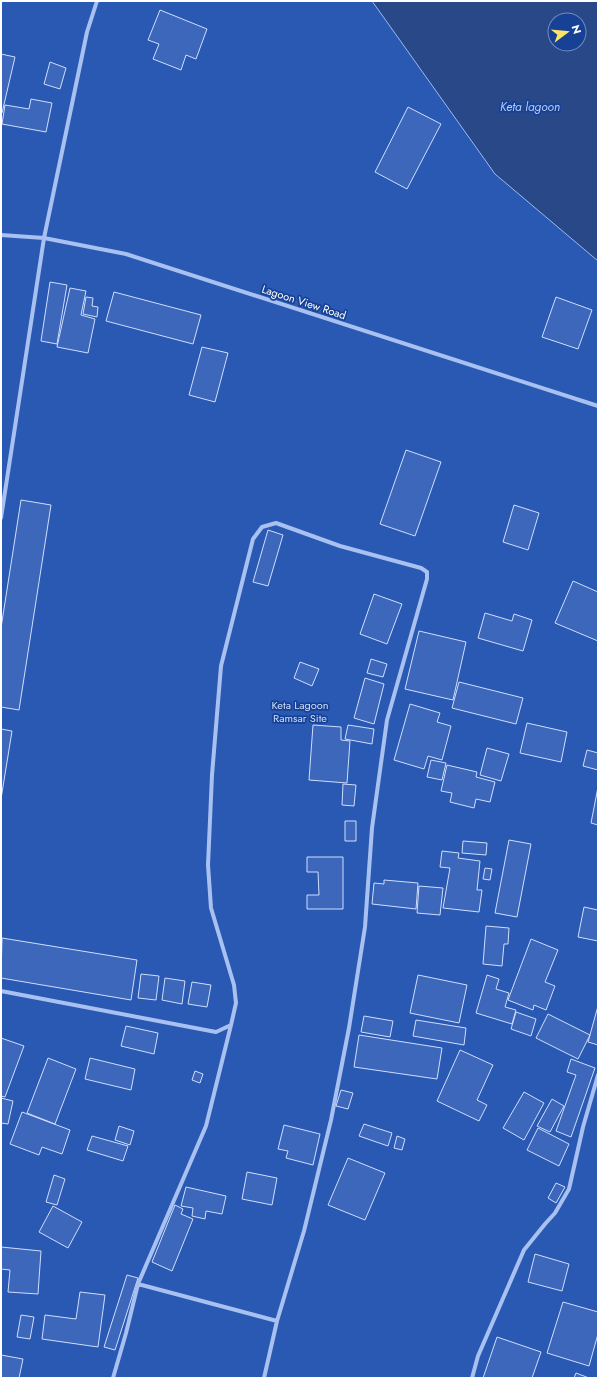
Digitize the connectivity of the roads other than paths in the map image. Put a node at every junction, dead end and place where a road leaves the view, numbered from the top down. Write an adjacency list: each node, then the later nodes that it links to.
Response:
1 (97, 1): 3 (street)
2 (1, 235): 3 (street, Lagoon View Road)
3 (44, 238): 4 (street, Lagoon View Road); 5 (street)
4 (598, 406)
5 (1, 518)
6 (1, 991): 7 (street)
7 (231, 1025): 9 (street); 10 (street)
8 (598, 1075): 13 (street)
9 (138, 1284): 10 (street); 11 (street)
10 (276, 1321): 12 (street)
11 (113, 1378)
12 (264, 1378)
13 (472, 1378)

